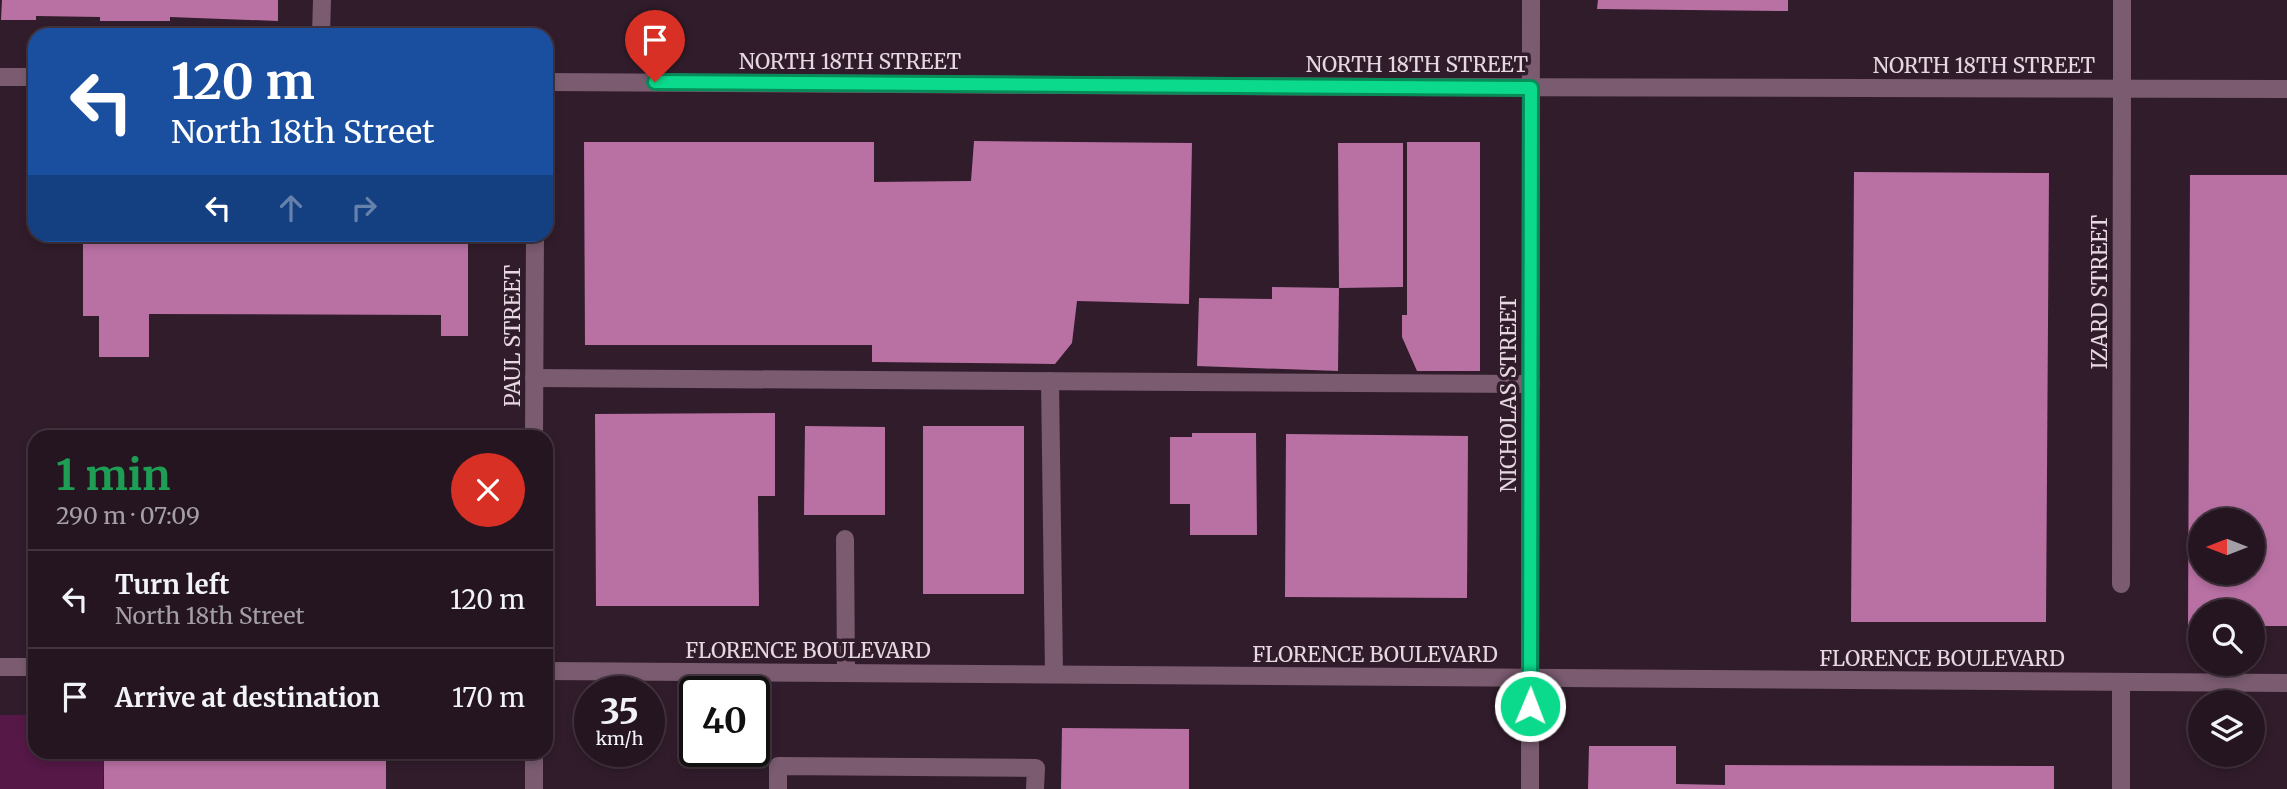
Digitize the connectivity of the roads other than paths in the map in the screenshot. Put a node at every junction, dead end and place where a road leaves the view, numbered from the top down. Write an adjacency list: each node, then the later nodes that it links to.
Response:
1 (322, 0): 4 (street)
2 (1531, 0): 8 (street, NICHOLAS STREET)
3 (2122, 0): 9 (street, IZARD STREET)
4 (321, 28)
5 (0, 77): 6 (street)
6 (28, 77)
7 (553, 82): 8 (street, NORTH 18TH STREET)
8 (1531, 88): 9 (street, NORTH 18TH STREET); 14 (street, NICHOLAS STREET)
9 (2122, 88): 10 (street, NORTH 18TH STREET); 17 (street, IZARD STREET)
10 (2287, 89)
11 (535, 242): 12 (street, PAUL STREET)
12 (534, 378): 13 (street); 15 (street, PAUL STREET)
13 (1050, 381): 14 (street); 22 (street)
14 (1531, 384): 23 (street, NICHOLAS STREET)
15 (534, 430)
16 (845, 539): 21 (street)
17 (2121, 584)
18 (0, 667): 19 (street)
19 (28, 667)
20 (553, 670): 21 (street, FLORENCE BOULEVARD)
21 (846, 673): 22 (street, FLORENCE BOULEVARD)
22 (1054, 674): 23 (street, FLORENCE BOULEVARD)
23 (1530, 678): 24 (street, FLORENCE BOULEVARD); 30 (street, NICHOLAS STREET)
24 (2121, 681): 25 (street, FLORENCE BOULEVARD); 31 (street)
25 (2287, 683)
26 (534, 759): 27 (street)
27 (534, 789)
28 (778, 789): 29 (street)
29 (1035, 789)
30 (1530, 789)
31 (2121, 789)

